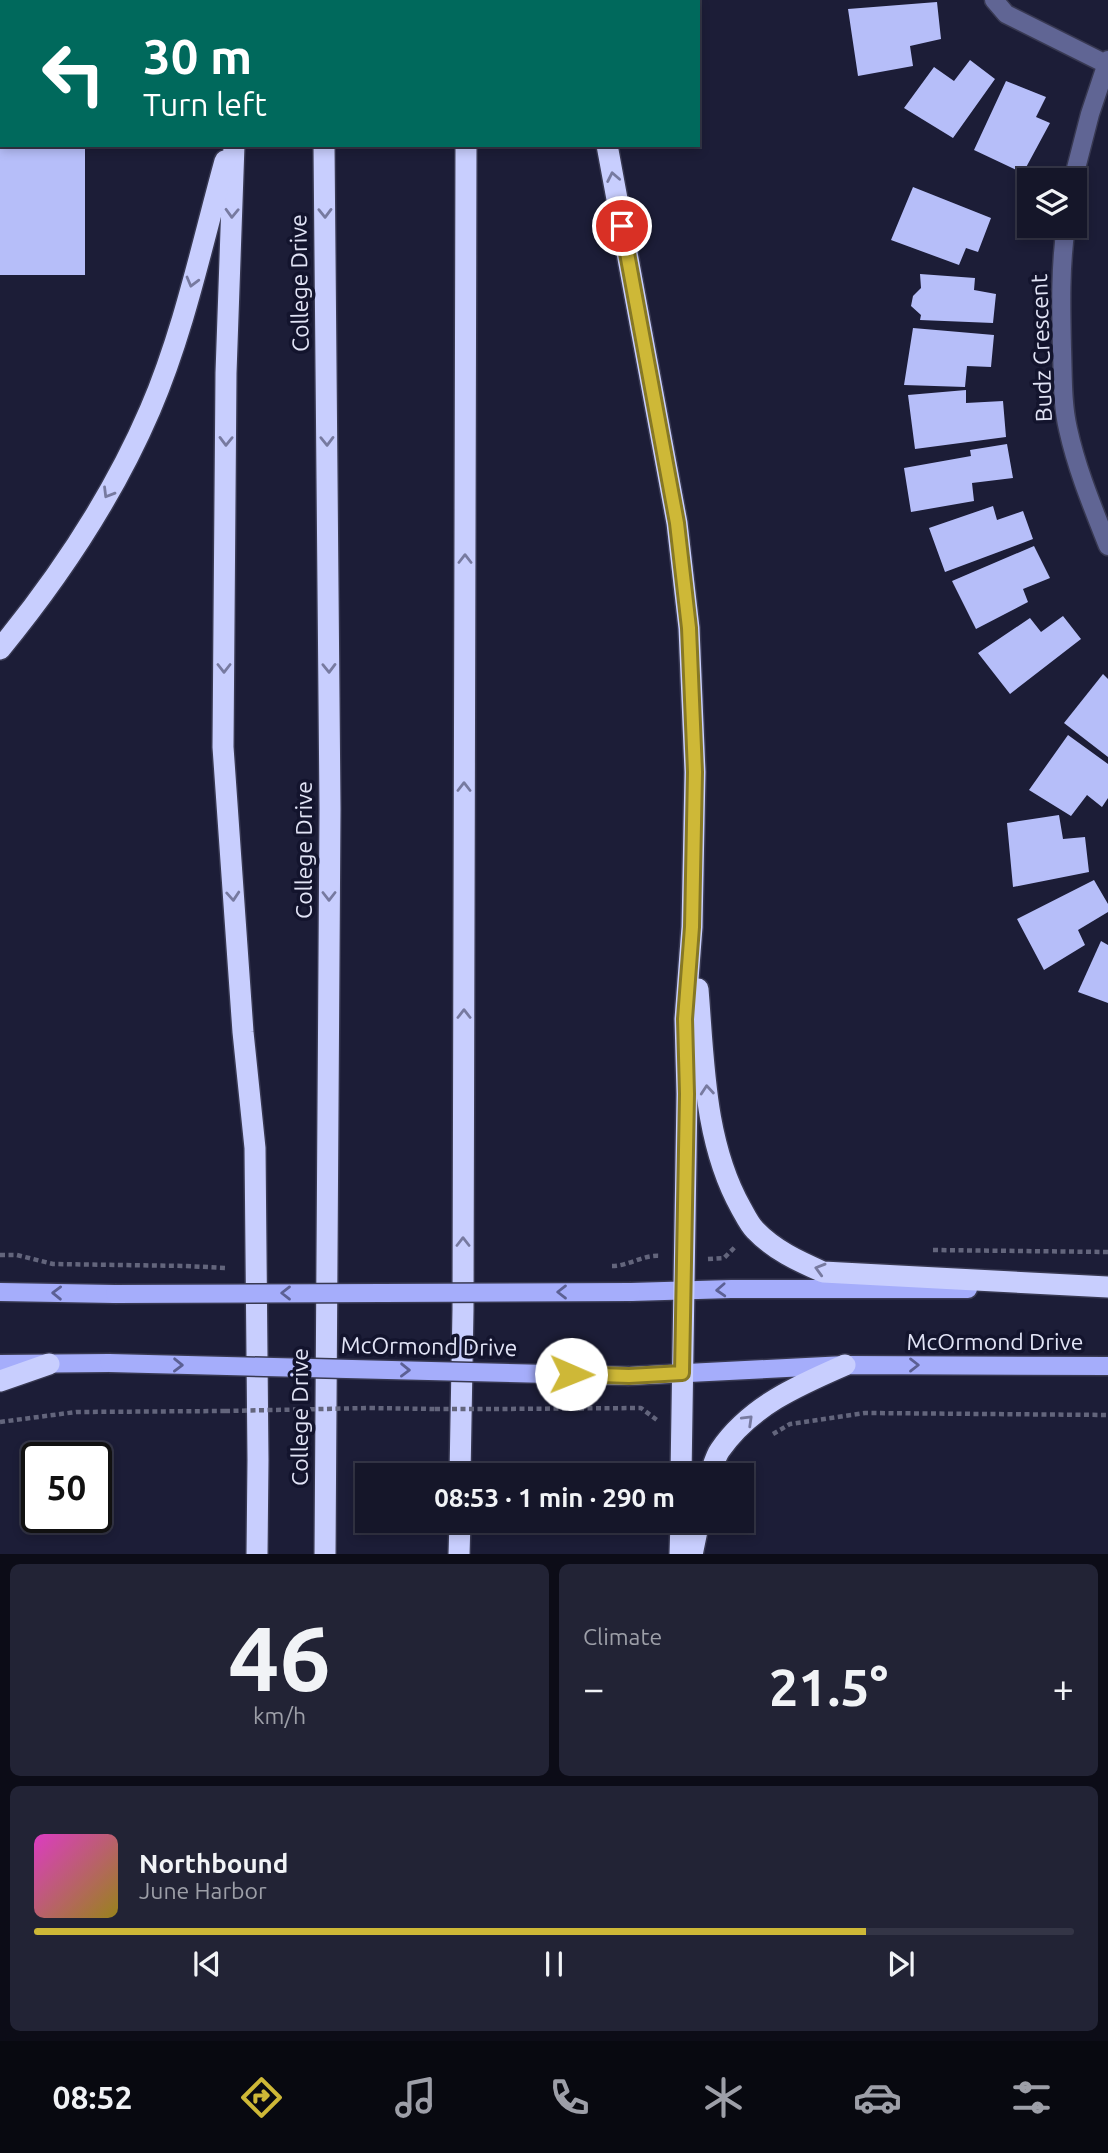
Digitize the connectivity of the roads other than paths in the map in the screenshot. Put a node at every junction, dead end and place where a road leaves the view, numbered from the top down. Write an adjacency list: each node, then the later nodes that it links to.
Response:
1 (994, 0): 2 (street)
2 (1107, 62): 8 (street)
3 (231, 147): 11 (highway, one-way to 11)
4 (232, 147): 28 (highway, one-way to 28)
5 (324, 147): 29 (highway, College Drive, one-way to 29)
6 (466, 147): 22 (highway, one-way to 6)
7 (607, 147): 12 (highway, one-way to 7)
8 (1076, 168)
9 (1065, 238): 10 (street, Budz Crescent)
10 (1108, 546)
11 (0, 649)
12 (692, 927): 13 (highway, one-way to 12); 15 (highway)
13 (1108, 1288): 15 (main road, one-way to 15)
14 (0, 1292): 15 (main road, one-way to 14, bridge)
15 (682, 1292): 20 (highway)
16 (0, 1364): 17 (main road, McOrmond Drive)
17 (49, 1364): 20 (main road, McOrmond Drive, one-way to 20, bridge); 21 (highway)
18 (845, 1364): 19 (main road, McOrmond Drive, one-way to 19); 20 (main road, McOrmond Drive); 24 (highway, one-way to 18)
19 (1108, 1366)
20 (682, 1373): 23 (highway)
21 (0, 1381)
22 (460, 1463)
23 (681, 1463)
24 (714, 1463)
25 (460, 1533): 30 (highway)
26 (681, 1533): 31 (highway)
27 (697, 1533): 32 (highway)
28 (257, 1554)
29 (325, 1554)
30 (459, 1554)
31 (680, 1554)
32 (692, 1554)

